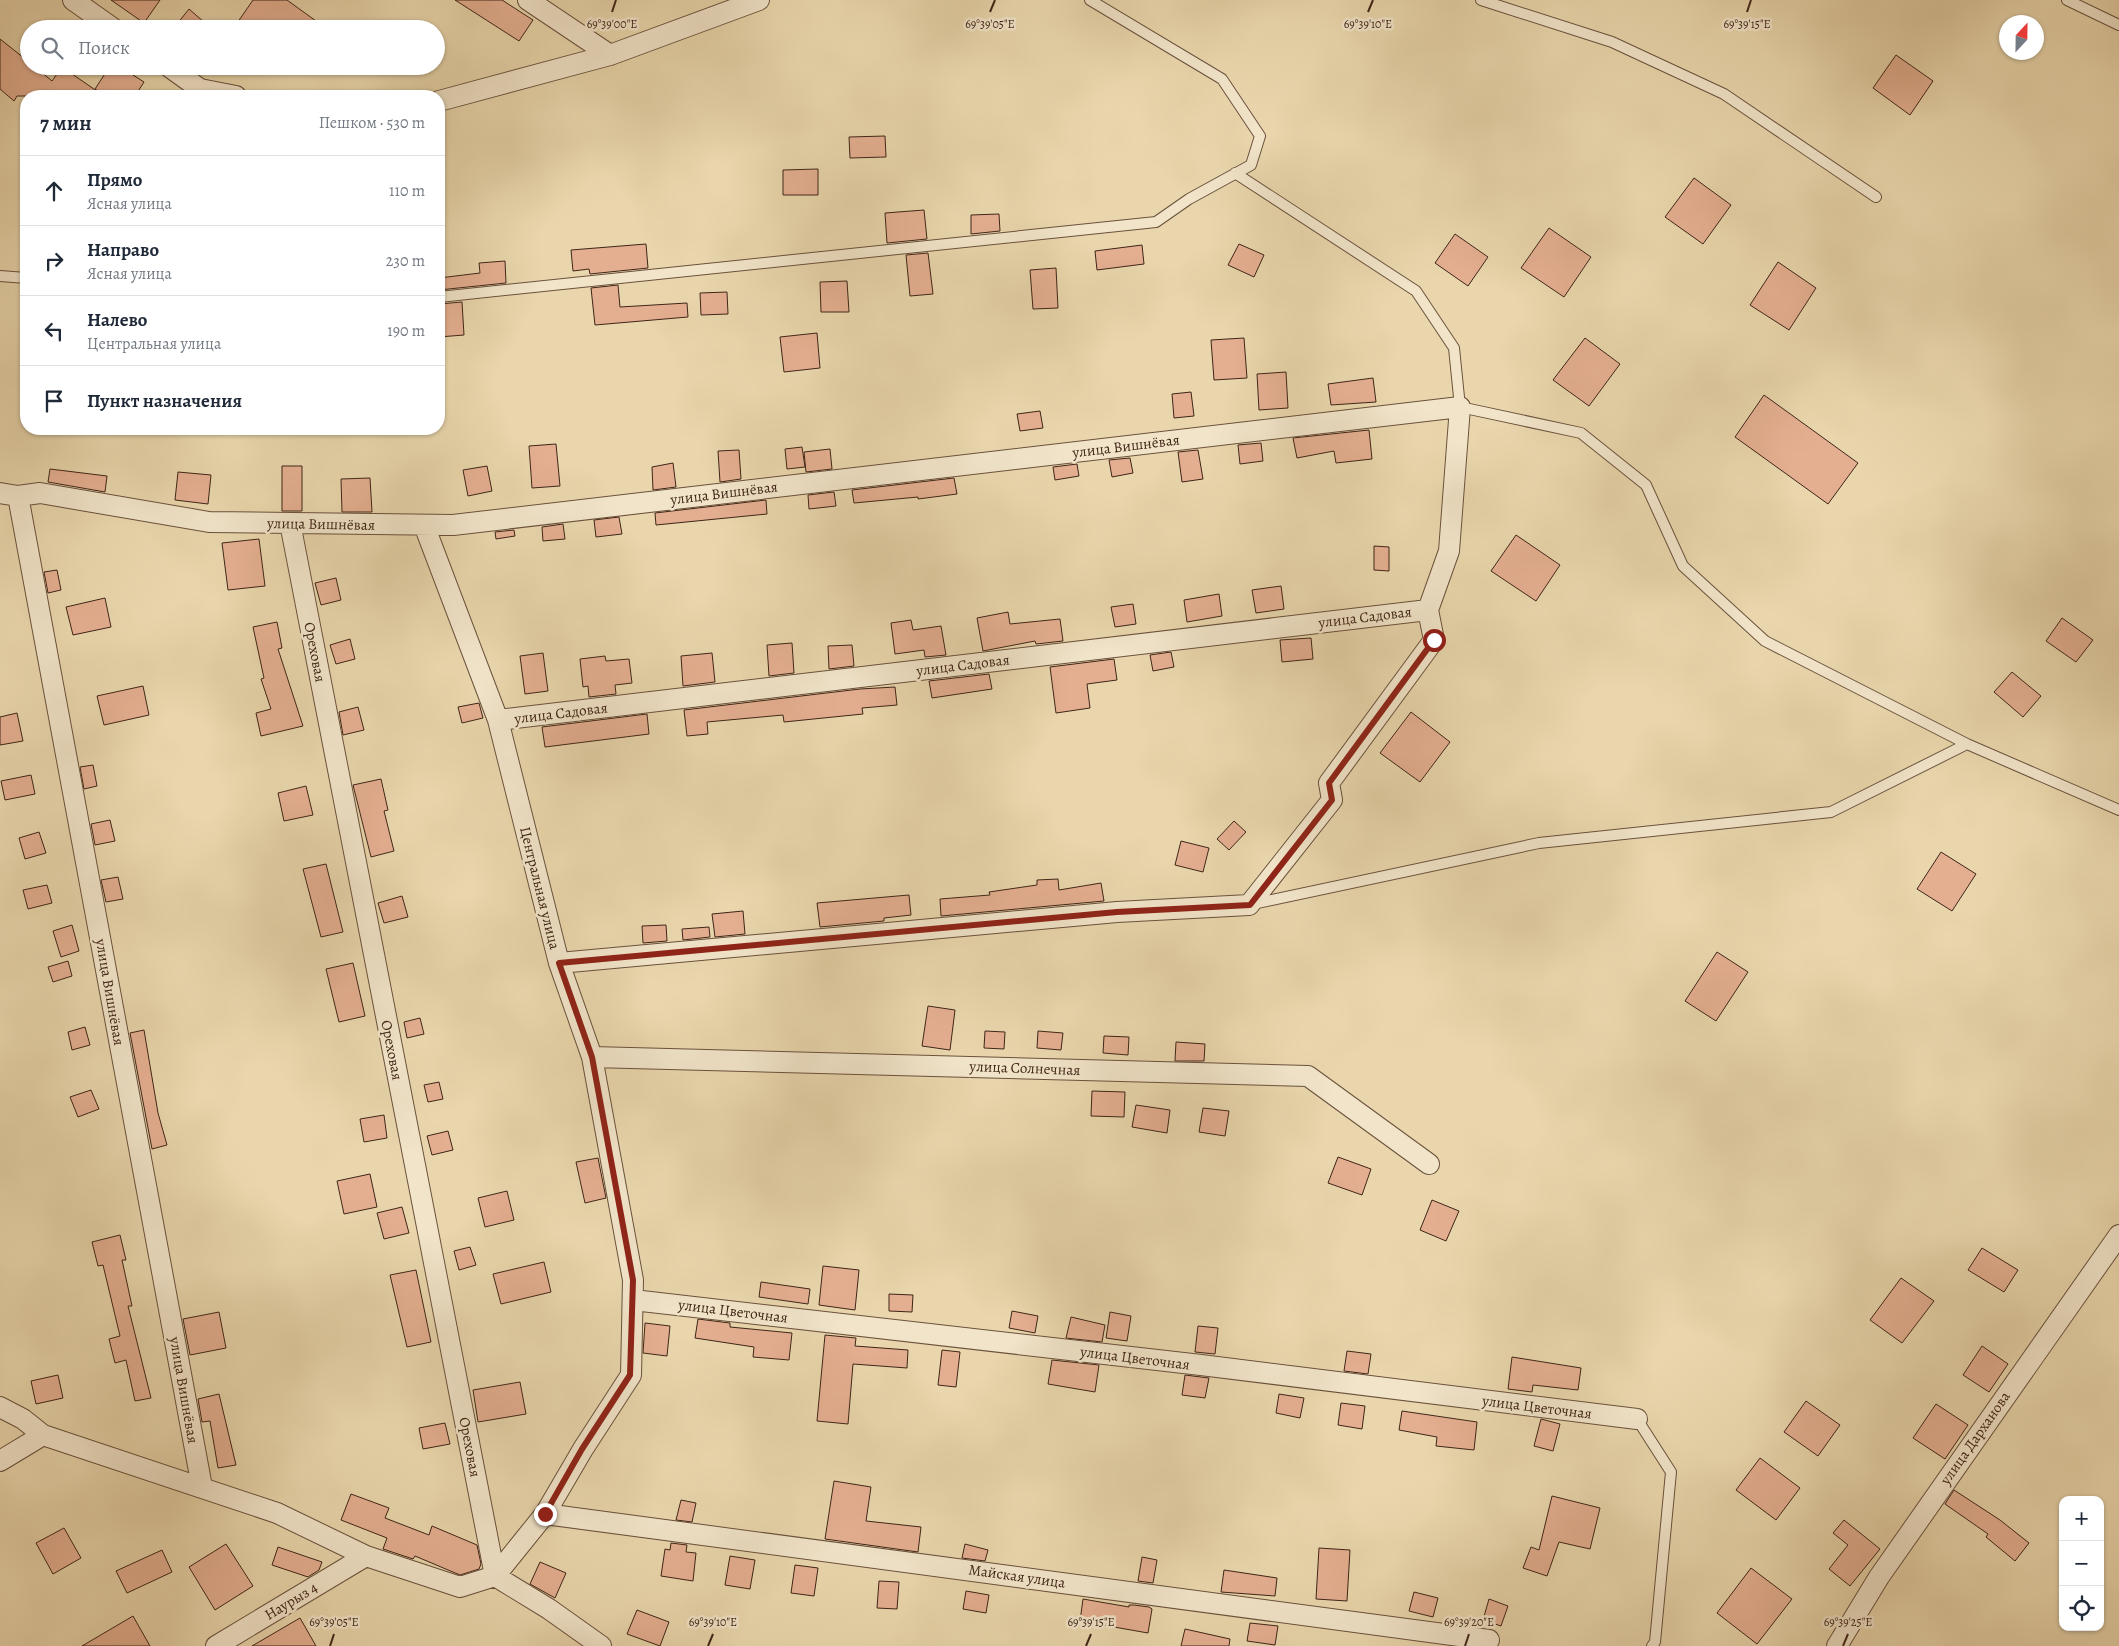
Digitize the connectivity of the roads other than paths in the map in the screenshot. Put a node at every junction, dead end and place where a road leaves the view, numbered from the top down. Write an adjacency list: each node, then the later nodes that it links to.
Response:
1 (73, 0): 7 (street)
2 (528, 0): 9 (street)
3 (759, 0): 9 (street)
4 (1090, 0): 13 (lane)
5 (1482, 0): 14 (lane)
6 (2067, 0): 8 (lane)
7 (101, 20)
8 (2119, 25)
9 (610, 55): 12 (street)
10 (181, 75): 11 (street)
11 (205, 90)
12 (445, 99)
13 (1235, 174): 17 (lane); 18 (lane)
14 (1876, 197)
15 (0, 276): 16 (lane)
16 (20, 278)
17 (445, 296)
18 (1460, 407): 21 (street, улица Вишнёвая); 22 (street); 24 (lane)
19 (9, 494): 20 (street, улица Вишнёвая); 36 (street, улица Вишнёвая)
20 (290, 523): 21 (street, улица Вишнёвая); 39 (street, Ореховая)
21 (424, 525): 23 (street, Центральная улица)
22 (1428, 610): 23 (street, улица Садовая); 26 (street)
23 (498, 720): 27 (street, Центральная улица)
24 (1967, 744): 25 (lane); 26 (lane)
25 (2119, 810)
26 (1250, 905): 27 (street)
27 (559, 963): 28 (street, Центральная улица)
28 (592, 1057): 29 (street, улица Солнечная); 31 (street, Центральная улица)
29 (1429, 1164)
30 (2119, 1234): 44 (street, улица Дарханова)
31 (633, 1300): 33 (street, улица Цветочная); 37 (street, Центральная улица)
32 (0, 1407): 34 (street)
33 (1637, 1419): 43 (lane)
34 (43, 1435): 35 (street); 36 (street)
35 (0, 1461)
36 (202, 1487): 38 (street)
37 (545, 1514): 39 (street, Центральная улица); 40 (street, Майская улица)
38 (366, 1556): 39 (street); 41 (street, Наурыз 4)
39 (495, 1576): 42 (street)
40 (1492, 1643)
41 (216, 1646)
42 (601, 1646)
43 (1652, 1646)
44 (1837, 1646)

